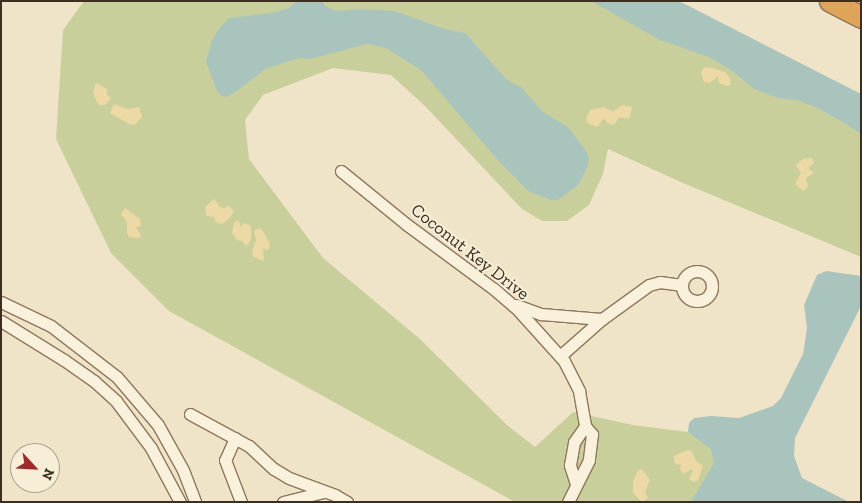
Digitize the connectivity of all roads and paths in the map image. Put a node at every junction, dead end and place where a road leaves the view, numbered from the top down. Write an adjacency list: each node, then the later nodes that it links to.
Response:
1 (830, 1): 2 (highway)
2 (861, 17)
3 (341, 171): 5 (street, Coconut Key Drive)
4 (682, 286): 7 (street)
5 (508, 301): 7 (street); 11 (street, Coconut Key Drive)
6 (2, 302): 18 (street)
7 (602, 318): 11 (street)
8 (1, 321): 10 (street)
9 (1, 330): 10 (street)
10 (45, 348): 17 (street)
11 (560, 356): 13 (street, Coconut Key Drive)
12 (190, 414): 14 (street)
13 (585, 426): 15 (street); 15 (street, Coconut Key Drive)
14 (235, 438): 16 (street); 19 (street)
15 (576, 484): 22 (street, Coconut Key Drive)
16 (324, 491): 20 (street); 21 (street)
17 (180, 502)
18 (195, 502)
19 (241, 502)
20 (283, 502)
21 (347, 502)
22 (568, 502)

